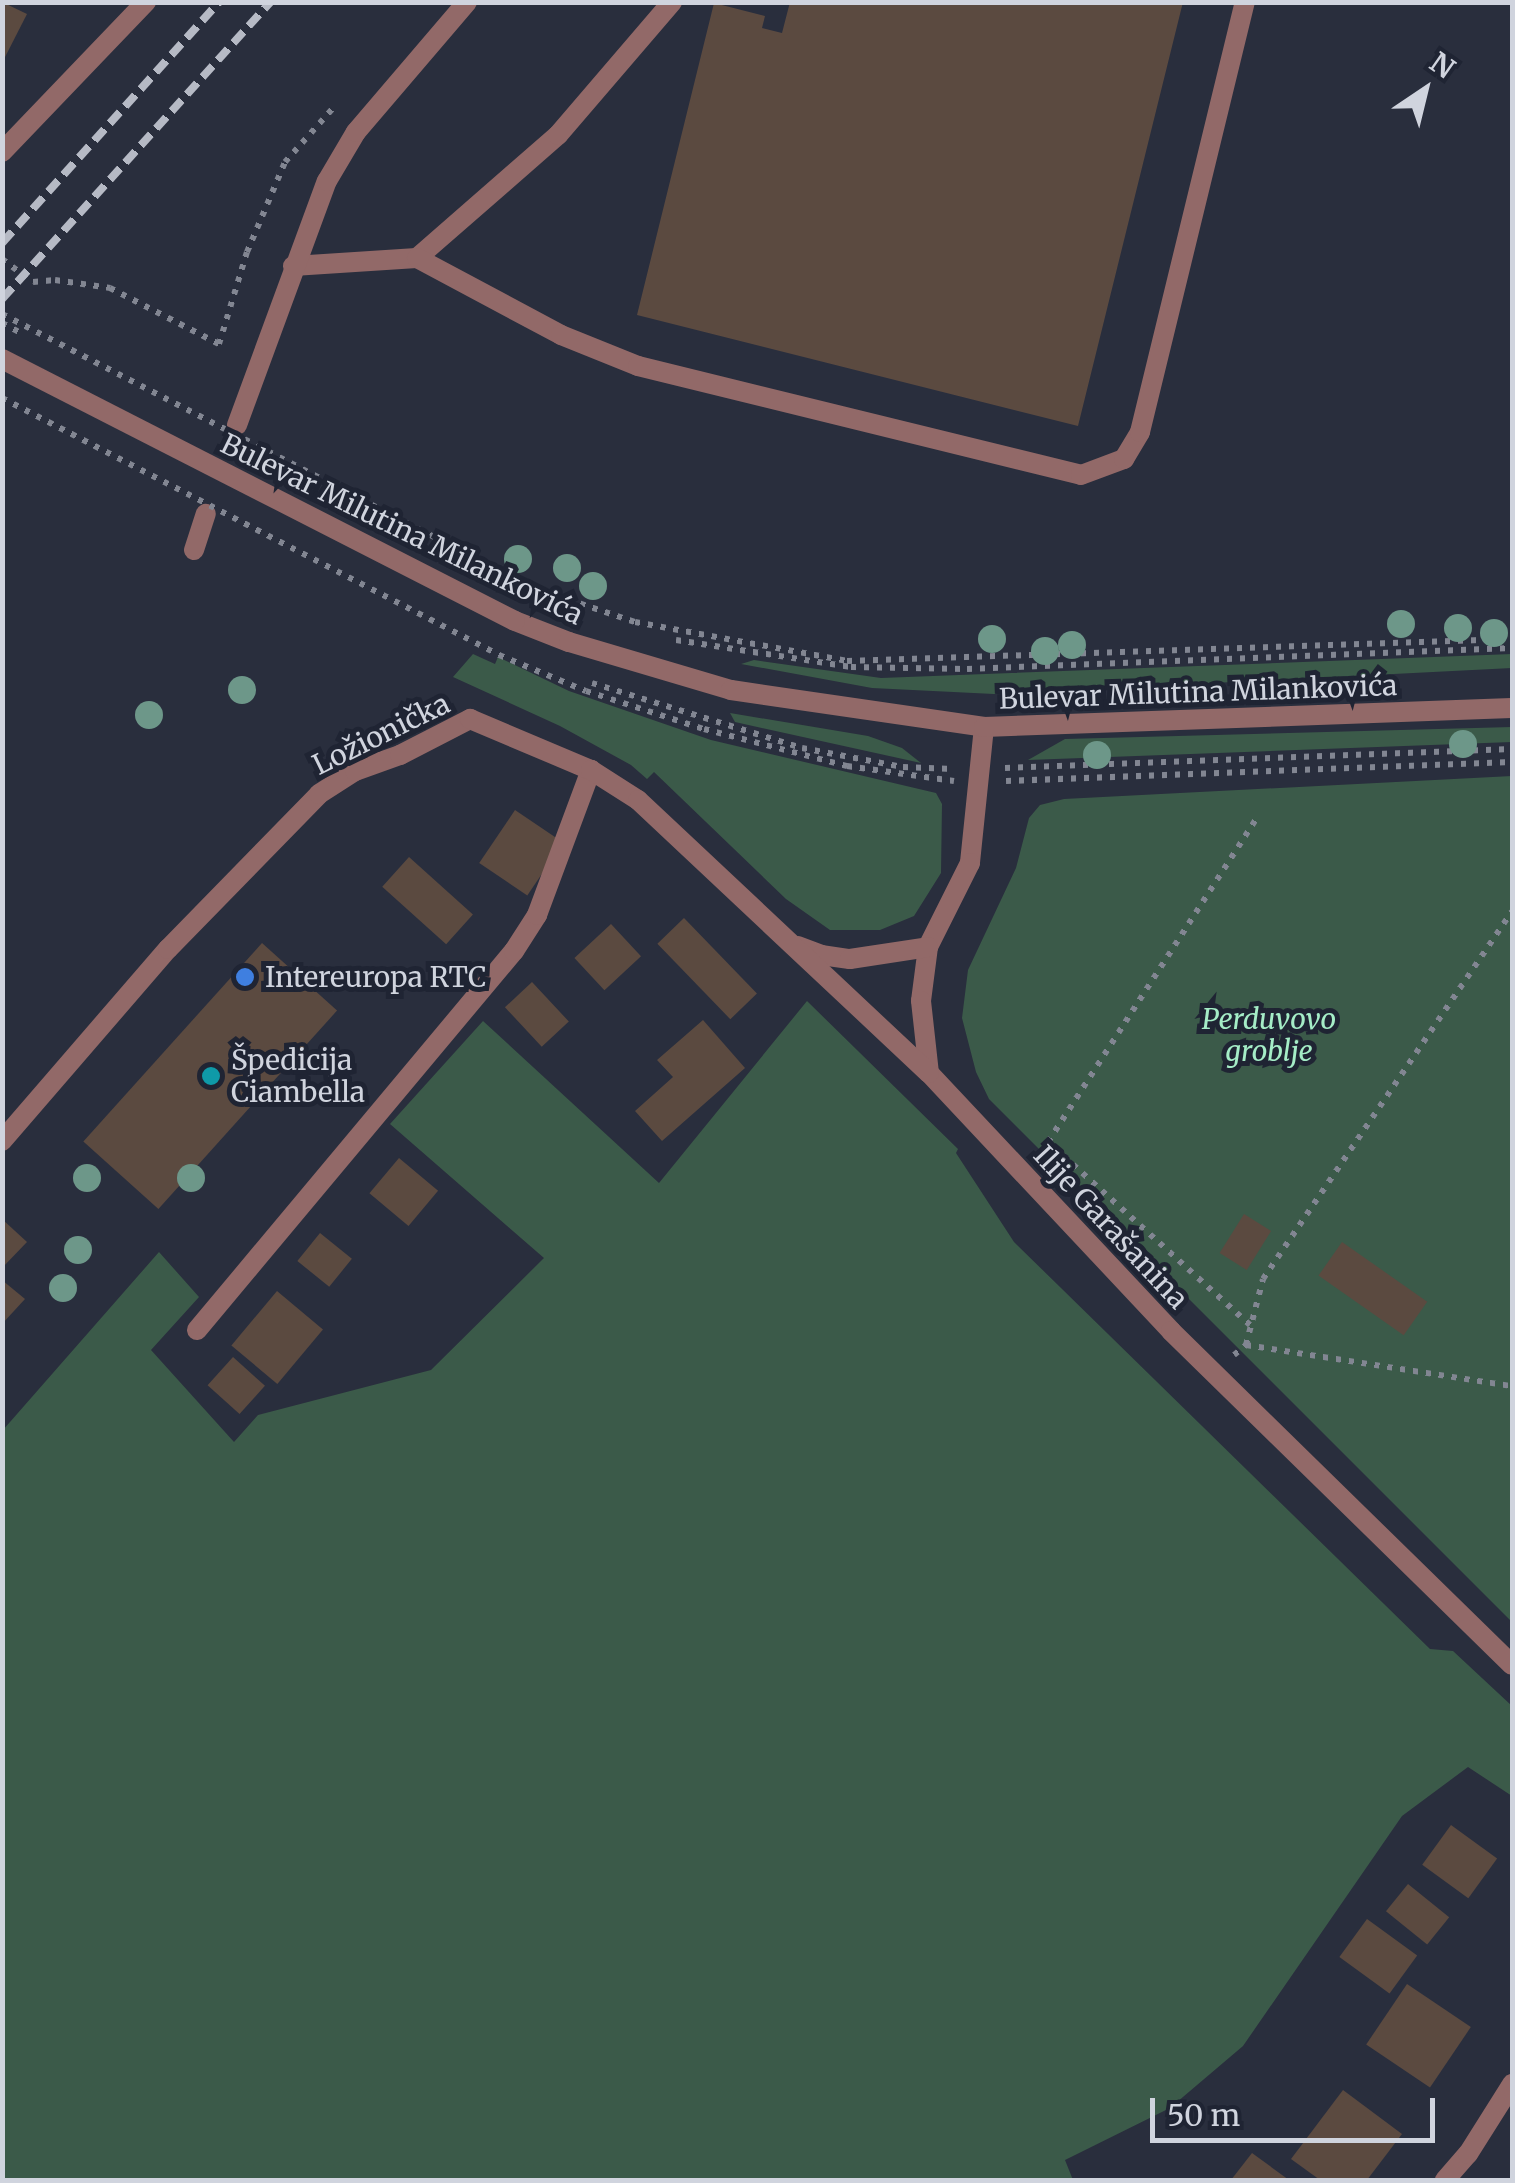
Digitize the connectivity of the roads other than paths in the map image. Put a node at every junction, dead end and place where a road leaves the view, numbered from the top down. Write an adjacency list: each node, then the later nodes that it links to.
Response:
1 (146, 2): 5 (street)
2 (467, 2): 7 (street)
3 (672, 2): 6 (street)
4 (1245, 2): 6 (street)
5 (2, 152)
6 (417, 258): 7 (street)
7 (294, 266): 9 (street)
8 (2, 359): 13 (street, Bulevar Milutina Milankovića, bridge)
9 (237, 425)
10 (206, 514): 11 (street)
11 (194, 550)
12 (1512, 708): 13 (street, Bulevar Milutina Milankovića)
13 (984, 727): 16 (street)
14 (591, 770): 15 (street, Ložionička); 18 (street, Ložionička); 19 (street)
15 (786, 941): 16 (street); 17 (street, Ložionička)
16 (928, 948): 17 (street)
17 (930, 1073): 20 (street, Ilije Garašanina)
18 (2, 1141)
19 (198, 1330)
20 (1512, 1664)
21 (1512, 2084): 22 (street)
22 (1445, 2180)

